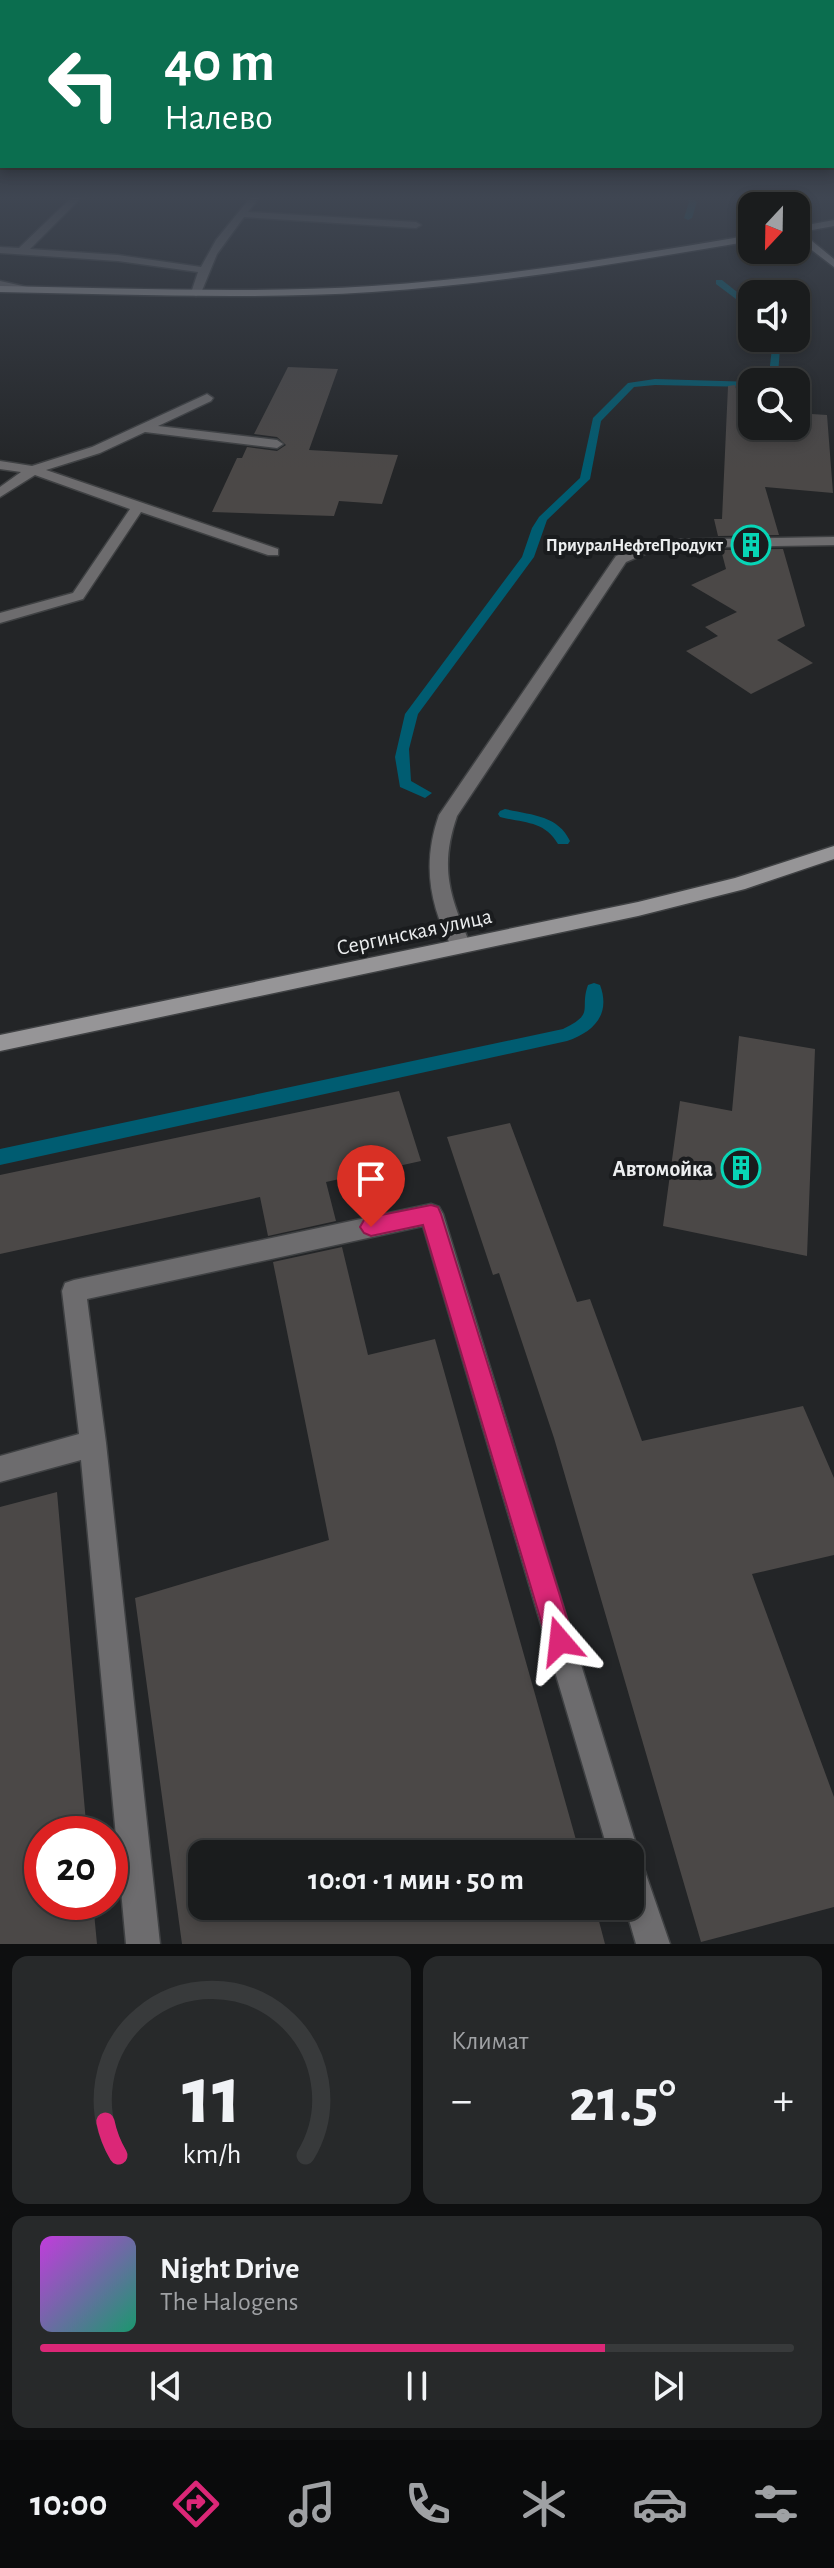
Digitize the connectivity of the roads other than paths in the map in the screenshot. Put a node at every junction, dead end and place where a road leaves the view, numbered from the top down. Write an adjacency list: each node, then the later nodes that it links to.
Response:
1 (27, 289): 4 (main road)
2 (197, 289): 4 (lane)
3 (372, 289): 4 (main road)
4 (196, 293)
5 (207, 398): 6 (lane)
6 (145, 427): 7 (lane); 9 (lane)
7 (277, 444)
8 (0, 465): 9 (lane)
9 (33, 470): 10 (lane); 11 (lane)
10 (0, 493)
11 (138, 507): 13 (lane); 14 (lane)
12 (834, 541): 16 (lane)
13 (273, 552)
14 (0, 618)
15 (834, 852): 16 (main road, Сергинская улица)
16 (461, 946): 17 (main road, Сергинская улица)
17 (0, 1043)
18 (93, 1443): 19 (lane); 20 (lane); 22 (lane)
19 (0, 1469)
20 (621, 1840)
21 (644, 1915): 23 (lane)
22 (143, 1944)
23 (653, 1944)

